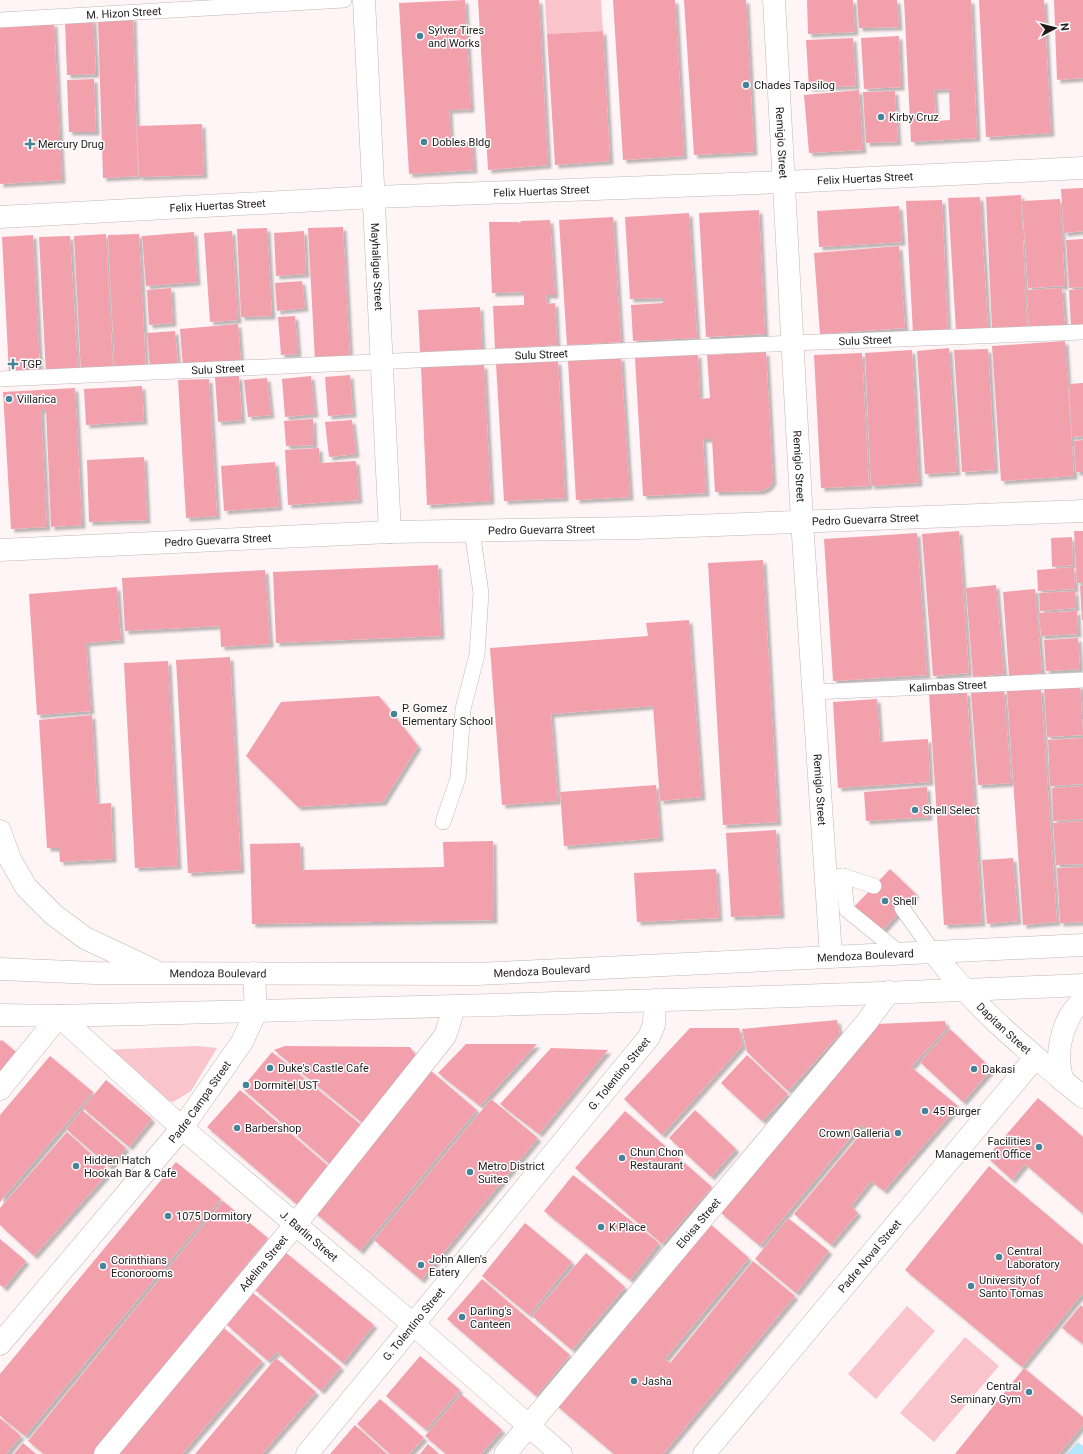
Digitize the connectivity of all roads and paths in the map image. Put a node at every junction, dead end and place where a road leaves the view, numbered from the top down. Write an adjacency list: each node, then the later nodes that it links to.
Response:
1 (344, 0): 4 (lane, M. Hizon Street)
2 (364, 0): 7 (street, Mayhaligue Street)
3 (774, 0): 6 (street, Remigio Street)
4 (0, 20)
5 (1083, 168): 6 (street, Felix Huertas Street)
6 (785, 182): 7 (street, Felix Huertas Street); 10 (street, Remigio Street)
7 (375, 197): 8 (street, Felix Huertas Street); 11 (street, Mayhaligue Street)
8 (0, 217)
9 (1083, 332): 10 (lane, Sulu Street)
10 (793, 343): 11 (lane, Sulu Street); 14 (street, Remigio Street)
11 (380, 362): 12 (lane, Sulu Street); 16 (street, Mayhaligue Street)
12 (0, 379)
13 (1083, 511): 14 (street, Pedro Guevarra Street)
14 (802, 521): 15 (street, Pedro Guevarra Street); 19 (street, Remigio Street)
15 (472, 530): 16 (street, Pedro Guevarra Street); 20 (lane)
16 (390, 532): 17 (street, Pedro Guevarra Street)
17 (0, 550)
18 (1083, 680): 19 (lane, Kalimbas Street)
19 (813, 692): 22 (street, Remigio Street)
20 (442, 822)
21 (0, 831): 31 (street)
22 (835, 877): 23 (lane); 25 (street, Remigio Street)
23 (874, 886)
24 (902, 908): 27 (lane)
25 (838, 911): 28 (lane); 29 (street, Remigio Street)
26 (1083, 945): 27 (street, Mendoza Boulevard)
27 (934, 953): 28 (street, Mendoza Boulevard); 34 (street, Dapitan Street)
28 (901, 954): 29 (street, Mendoza Boulevard)
29 (831, 956): 32 (street, Mendoza Boulevard)
30 (0, 968): 31 (street, Mendoza Boulevard)
31 (160, 973): 32 (street, Mendoza Boulevard)
32 (254, 973): 39 (street, Padre Campa Street)
33 (1083, 985): 34 (street)
34 (965, 991): 35 (street); 42 (street, Dapitan Street)
35 (890, 992): 36 (street); 50 (street, Eloisa Street)
36 (655, 1000): 38 (street); 48 (street, G. Tolentino Street)
37 (1083, 1001): 43 (street)
38 (451, 1007): 39 (street); 47 (street, Adelina Street)
39 (256, 1012): 41 (street); 46 (street, Padre Campa Street)
40 (0, 1015): 41 (street)
41 (59, 1016): 44 (street); 46 (street, J. Barlin Street)
42 (1035, 1058): 43 (street, Dapitan Street); 55 (street, Padre Noval Street)
43 (1062, 1080): 45 (street, Dapitan Street)
44 (0, 1089)
45 (1083, 1097)
46 (182, 1128): 47 (street, J. Barlin Street); 49 (street, Padre Campa Street)
47 (296, 1225): 48 (street, J. Barlin Street); 51 (street, Adelina Street)
48 (414, 1325): 50 (street, J. Barlin Street); 52 (street, G. Tolentino Street)
49 (0, 1344)
50 (529, 1427): 53 (street, Eloisa Street); 54 (street, J. Barlin Street)
51 (105, 1454)
52 (307, 1454)
53 (505, 1454)
54 (561, 1454)
55 (704, 1454)

